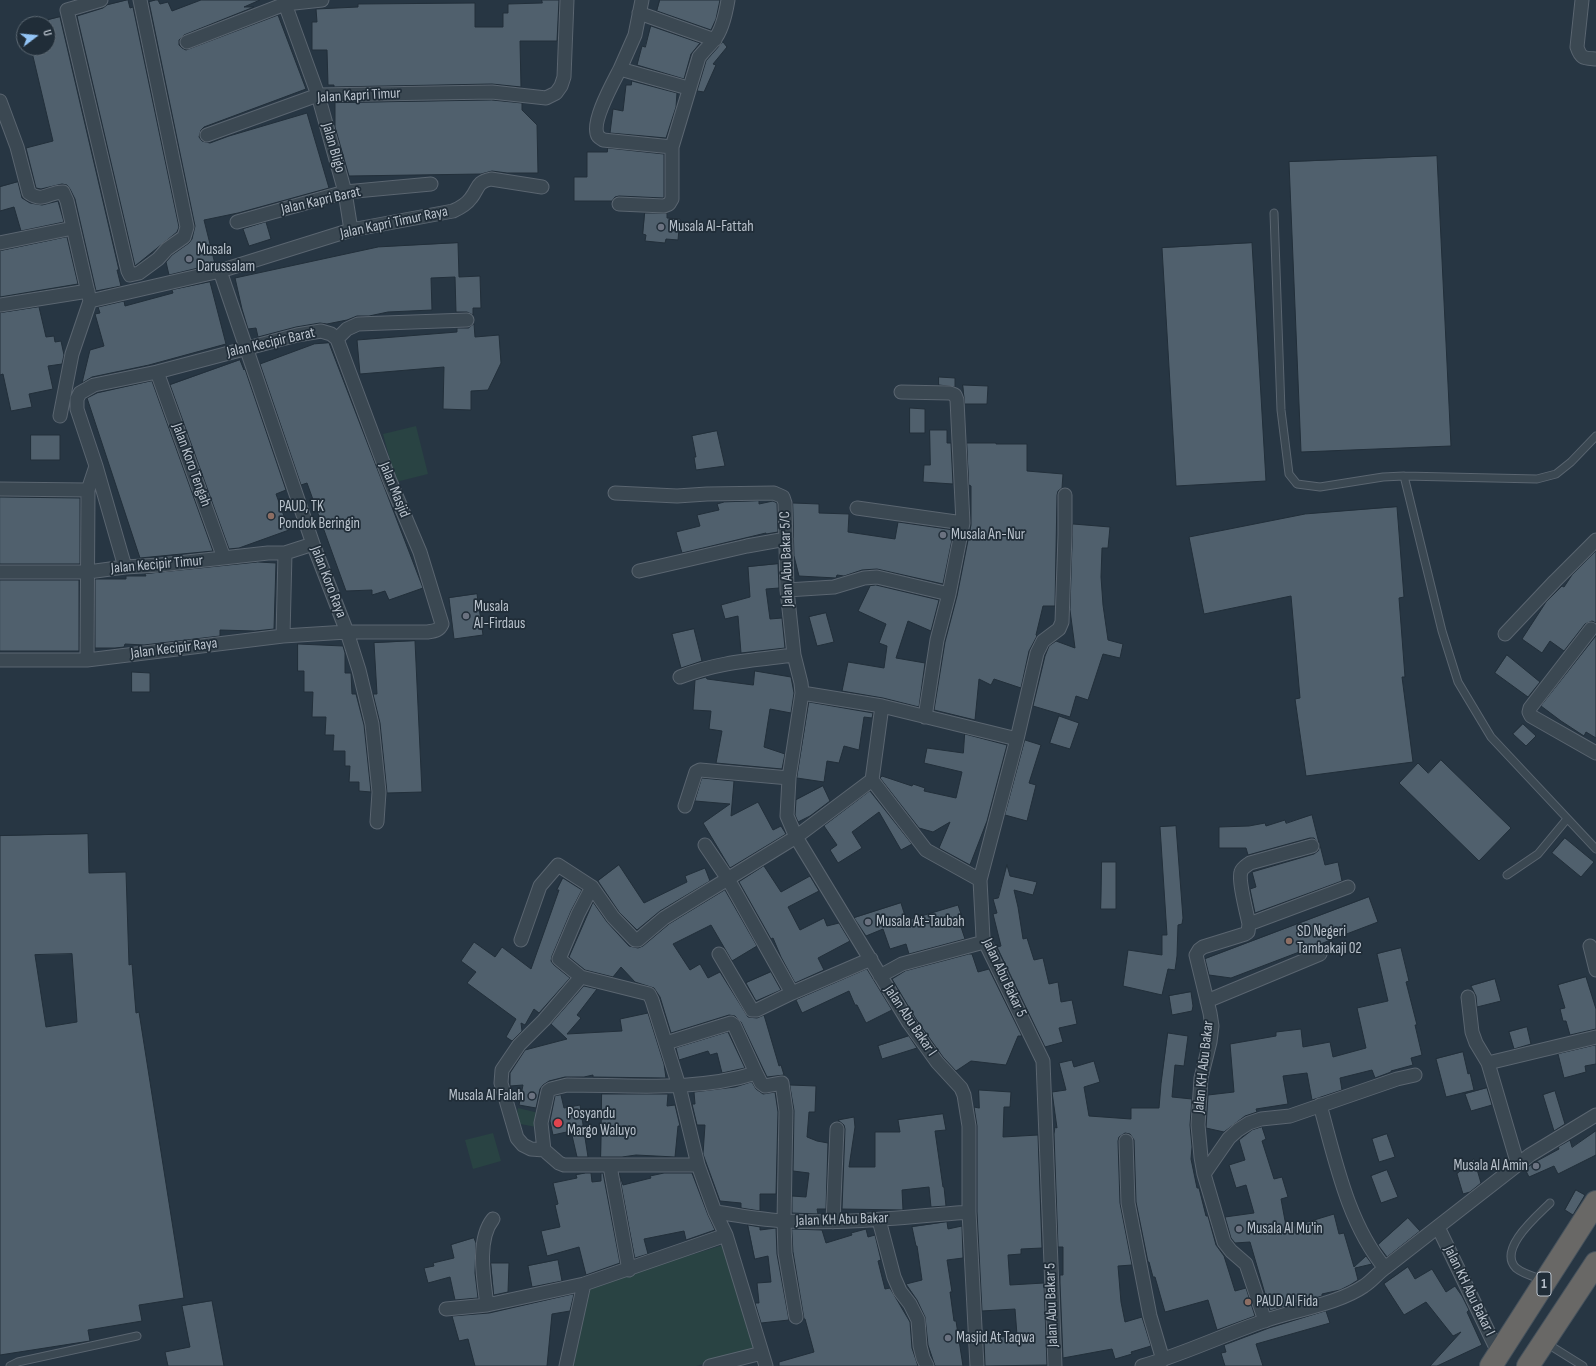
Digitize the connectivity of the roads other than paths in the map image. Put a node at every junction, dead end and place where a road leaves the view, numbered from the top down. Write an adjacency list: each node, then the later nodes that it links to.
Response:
1 (101, 0): 2 (street)
2 (140, 0)
3 (322, 0): 8 (street)
4 (567, 0): 15 (street, Jalan Kapri Timur)
5 (642, 0): 9 (street)
6 (728, 0): 10 (street)
7 (1582, 0): 12 (street)
8 (285, 2): 11 (street); 15 (street, Jalan Bligo)
9 (639, 13): 10 (street); 13 (street)
10 (715, 40): 14 (street)
11 (187, 42)
12 (1596, 59)
13 (620, 69): 14 (street); 18 (street)
14 (688, 88): 18 (street)
15 (318, 95): 17 (street, Jalan Kapri Timur); 21 (street, Jalan Bligo)
16 (0, 101): 25 (street)
17 (207, 135)
18 (672, 146): 22 (street)
19 (431, 184): 21 (street, Jalan Kapri Barat)
20 (542, 188): 26 (street, Jalan Kapri Timur Raya)
21 (345, 192): 24 (street, Jalan Kapri Barat); 26 (street, Jalan Bligo)
22 (619, 204)
23 (1274, 213): 39 (lane)
24 (237, 222)
25 (73, 228): 27 (street); 29 (street)
26 (350, 230): 28 (street, Jalan Kapri Timur Raya)
27 (0, 243)
28 (220, 271): 29 (street, Jalan Kapri Timur Raya); 33 (street, Jalan Koro Raya)
29 (89, 296): 30 (street, Jalan Kapri Timur Raya); 36 (street)
30 (0, 306)
31 (467, 320): 32 (street, Jalan Kecipir Barat)
32 (337, 339): 33 (street, Jalan Kecipir Barat); 59 (street, Jalan Masjid)
33 (246, 348): 34 (street, Jalan Kecipir Barat); 48 (street, Jalan Koro Raya)
34 (157, 372): 38 (street, Jalan Kecipir Barat); 50 (street, Jalan Koro Tengah)
35 (900, 392): 45 (street)
36 (60, 416)
37 (1596, 436): 39 (lane)
38 (96, 466): 41 (street); 51 (street)
39 (1404, 476): 74 (lane)
40 (0, 489): 41 (street)
41 (88, 490): 54 (street)
42 (615, 493): 46 (street, Jalan Abu Bakar 5/C)
43 (1064, 495): 69 (street, Jalan Abu Bakar 5)
44 (857, 508): 45 (street)
45 (963, 522): 56 (street)
46 (786, 539): 52 (street); 55 (street, Jalan Abu Bakar 5/C)
47 (1595, 542): 60 (street)
48 (313, 544): 49 (street, Jalan Kecipir Timur); 58 (street, Jalan Koro Raya)
49 (285, 553): 50 (street, Jalan Kecipir Timur); 61 (street)
50 (224, 558): 51 (street, Jalan Kecipir Timur)
51 (125, 567): 54 (street, Jalan Kecipir Timur)
52 (639, 571)
53 (0, 572): 54 (street, Jalan Kecipir Timur)
54 (88, 572): 64 (street)
55 (787, 590): 56 (street); 62 (street, Jalan Abu Bakar 5/C)
56 (949, 594): 68 (street)
57 (1591, 629): 70 (street)
58 (347, 632): 59 (street, Jalan Kecipir Raya); 61 (street, Jalan Kecipir Raya); 75 (street, Jalan Koro Raya)
59 (427, 632)
60 (1505, 634)
61 (283, 636): 64 (street, Jalan Kecipir Raya)
62 (794, 655): 65 (street); 66 (street, Jalan Abu Bakar 5/C)
63 (0, 660): 64 (street, Jalan Kecipir Raya)
64 (87, 660)
65 (680, 677)
66 (802, 694): 67 (street); 71 (street, Jalan Abu Bakar I)
67 (882, 706): 68 (street); 72 (street)
68 (925, 716): 69 (street)
69 (1017, 739): 82 (street, Jalan Abu Bakar 5)
70 (1596, 753)
71 (789, 778): 73 (street); 76 (street, Jalan Abu Bakar I)
72 (872, 780): 76 (street); 82 (street)
73 (685, 806)
74 (1567, 819): 79 (lane); 80 (lane)
75 (377, 822)
76 (796, 837): 81 (street); 91 (street, Jalan Abu Bakar I)
77 (705, 845): 81 (street)
78 (1312, 846): 85 (street)
79 (1596, 849)
80 (1507, 875)
81 (728, 879): 83 (street); 95 (street)
82 (980, 880): 87 (street, Jalan Abu Bakar 5)
83 (592, 887): 86 (street); 94 (street)
84 (1348, 887): 85 (street, Jalan KH Abu Bakar)
85 (1249, 924): 97 (street, Jalan KH Abu Bakar)
86 (522, 940)
87 (984, 942): 93 (street); 143 (street, Jalan Abu Bakar 5)
88 (1590, 946): 92 (street)
89 (719, 954): 95 (street)
90 (1320, 954): 97 (street)
91 (871, 959): 93 (street, Jalan Abu Bakar I); 95 (street)
92 (1596, 970)
93 (880, 976): 116 (street, Jalan Abu Bakar I)
94 (581, 977): 99 (street); 108 (street)
95 (792, 993)
96 (1468, 996): 100 (street)
97 (1207, 1001): 112 (street, Jalan KH Abu Bakar)
98 (1596, 1037): 100 (street)
99 (666, 1043): 101 (street); 103 (street)
100 (1488, 1063): 110 (street)
101 (756, 1073): 103 (street); 119 (street)
102 (1415, 1075): 104 (street)
103 (679, 1086): 108 (street); 109 (street)
104 (1320, 1105): 112 (street); 124 (street)
105 (1596, 1115): 110 (street)
106 (837, 1129): 120 (street)
107 (1126, 1141): 135 (street)
108 (544, 1150): 111 (street)
109 (698, 1165): 111 (street); 115 (street)
110 (1518, 1165): 121 (street)
111 (610, 1166): 125 (street)
112 (1204, 1174): 131 (street, Jalan KH Abu Bakar)
113 (1596, 1202): 126 (highway, 1)
114 (1550, 1203): 126 (lane)
115 (715, 1212): 119 (street, Jalan KH Abu Bakar); 122 (street)
116 (969, 1212): 118 (street, Jalan KH Abu Bakar); 142 (street, Jalan Abu Bakar I)
117 (493, 1219): 128 (street)
118 (879, 1220): 120 (street, Jalan KH Abu Bakar); 141 (street)
119 (784, 1221): 120 (street, Jalan KH Abu Bakar); 130 (street)
120 (834, 1222)
121 (1438, 1227): 124 (street); 136 (street, Jalan KH Abu Bakar I)
122 (726, 1235): 125 (street); 134 (street)
123 (1596, 1263): 133 (highway, 1)
124 (1385, 1268): 131 (street)
125 (629, 1270): 127 (street)
126 (1546, 1281): 136 (highway, 1)
127 (584, 1284): 128 (street); 138 (street)
128 (487, 1305): 129 (street)
129 (446, 1309)
130 (796, 1317)
131 (1265, 1321): 135 (street)
132 (137, 1336): 137 (lane)
133 (1544, 1342): 145 (highway, 1); 146 (lane)
134 (762, 1353): 139 (street); 140 (street)
135 (1163, 1360): 144 (street)
136 (1495, 1360)
137 (10, 1366)
138 (566, 1366)
139 (710, 1366)
140 (766, 1366)
141 (927, 1366)
142 (977, 1366)
143 (1055, 1366)
144 (1142, 1366)
145 (1528, 1366)
146 (1583, 1366)

